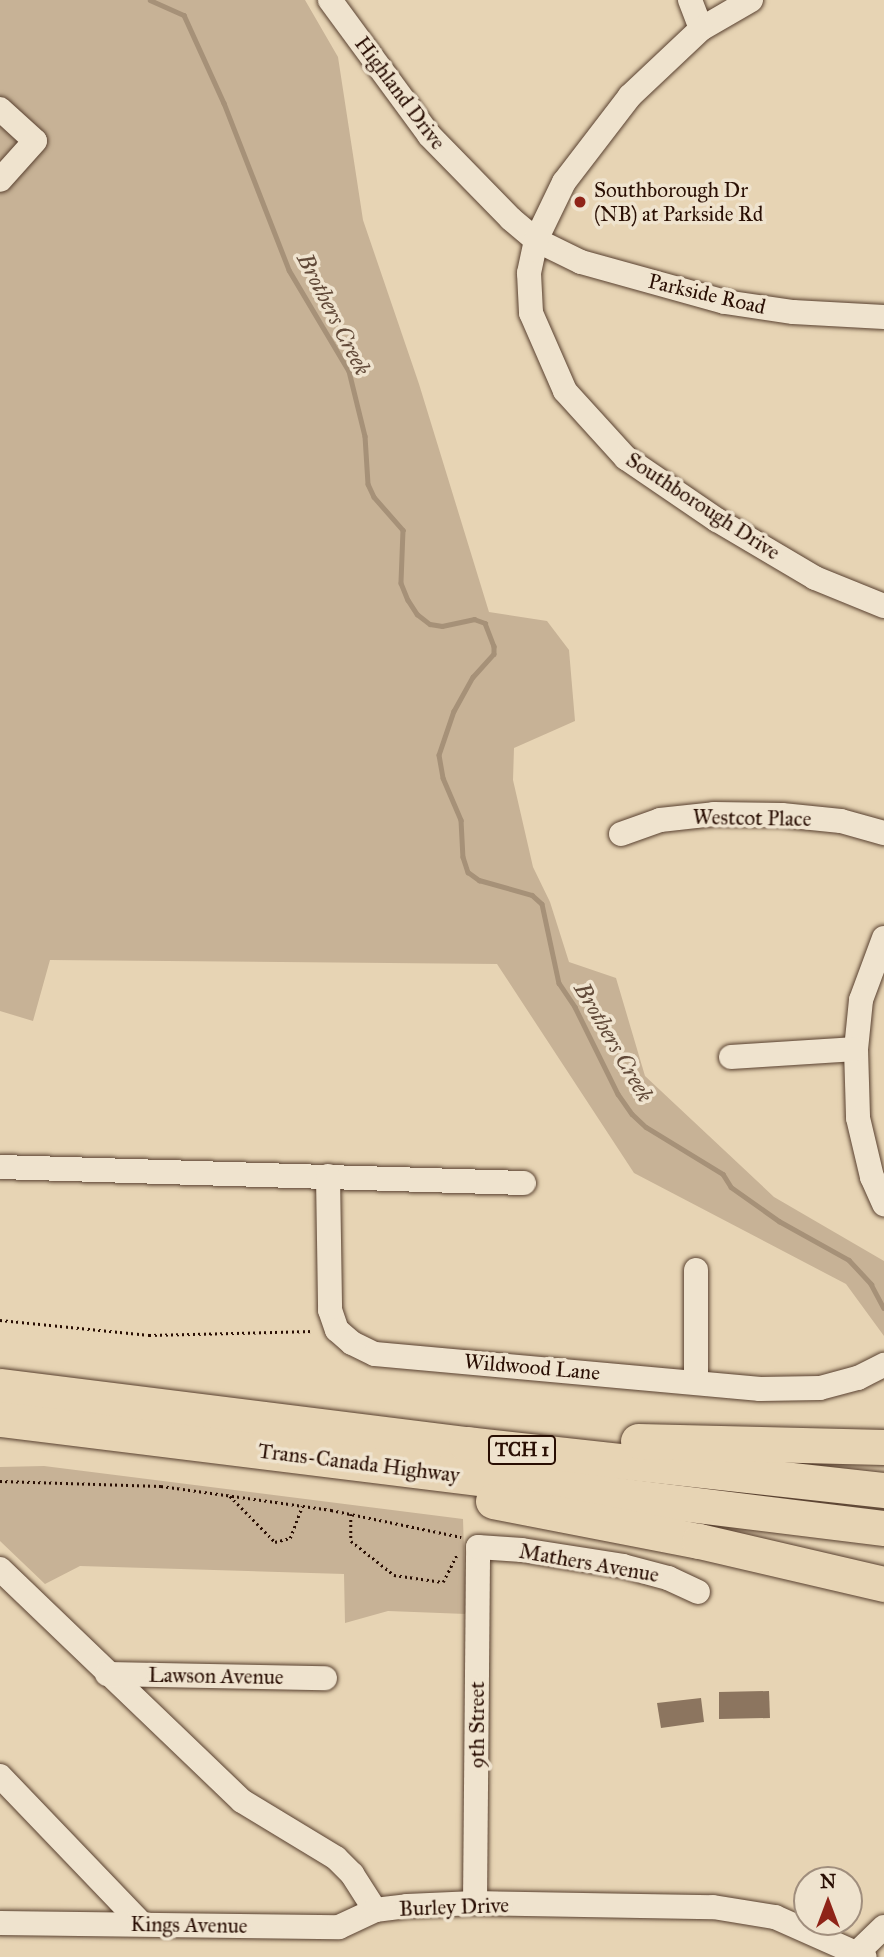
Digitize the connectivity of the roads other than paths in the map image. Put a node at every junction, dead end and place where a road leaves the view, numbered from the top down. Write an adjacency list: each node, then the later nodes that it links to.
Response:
1 (330, 0): 7 (street, Highland Drive)
2 (690, 0): 4 (street)
3 (751, 0): 4 (street, Southborough Drive)
4 (701, 29): 7 (street, Southborough Drive)
5 (0, 108): 6 (street)
6 (0, 180)
7 (536, 240): 8 (street, Parkside Road); 9 (street, Southborough Drive)
8 (884, 317)
9 (884, 606)
10 (884, 833): 11 (street, Westcot Place)
11 (621, 834)
12 (884, 938): 13 (street)
13 (856, 1049): 14 (street); 18 (street)
14 (731, 1057)
15 (0, 1167): 16 (street)
16 (328, 1176): 17 (street); 21 (street, Wildwood Lane)
17 (524, 1183)
18 (884, 1204)
19 (696, 1270): 21 (street)
20 (884, 1365): 21 (street, Wildwood Lane)
21 (696, 1382)
22 (0, 1386): 23 (highway, Trans-Canada Highway / TCH 1)
23 (160, 1404): 25 (highway); 27 (highway, Trans-Canada Highway / TCH 1)
24 (0, 1419): 26 (highway, Trans-Canada Highway / TCH 1)
25 (884, 1447)
26 (281, 1453): 28 (highway, Trans-Canada Highway / TCH 1); 31 (highway)
27 (884, 1490)
28 (884, 1528)
29 (472, 1543): 32 (street, Mathers Avenue); 36 (street, 9th Street)
30 (0, 1569): 33 (street, Burley Drive)
31 (884, 1584)
32 (698, 1591)
33 (107, 1674): 34 (street, Lawson Avenue); 37 (street, Burley Drive)
34 (325, 1678)
35 (0, 1776): 39 (street)
36 (475, 1903): 37 (street, Burley Drive); 41 (street, Burley Drive)
37 (375, 1910): 39 (street, Kings Avenue)
38 (0, 1923): 39 (street, Kings Avenue)
39 (142, 1924)
40 (884, 1927): 41 (street)
41 (862, 1954)

